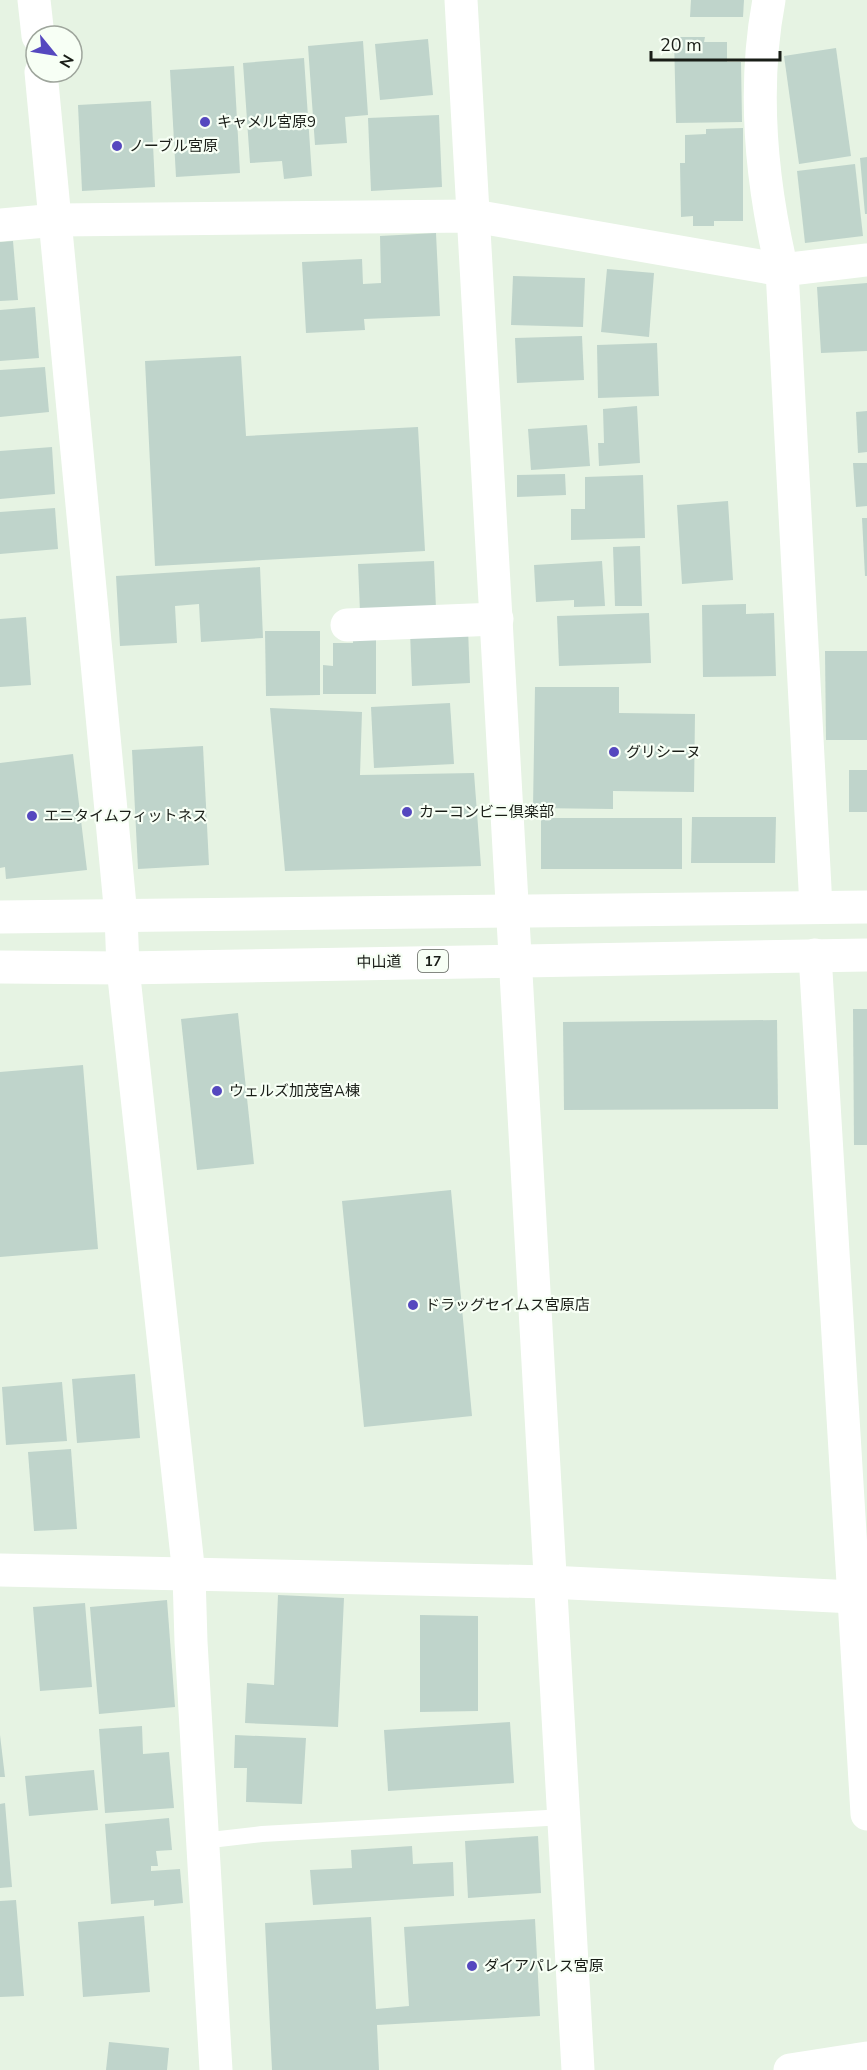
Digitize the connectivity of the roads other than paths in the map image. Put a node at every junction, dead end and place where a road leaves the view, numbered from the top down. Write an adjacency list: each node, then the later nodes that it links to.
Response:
1 (34, 0): 4 (main road)
2 (461, 0): 6 (main road)
3 (768, 0): 10 (main road)
4 (37, 24)
5 (42, 84): 7 (main road)
6 (474, 216): 7 (main road); 10 (main road); 11 (main road)
7 (57, 220): 8 (main road); 16 (main road)
8 (0, 225)
9 (867, 260): 10 (main road)
10 (782, 270): 14 (main road)
11 (497, 619): 12 (main road); 15 (main road)
12 (348, 625)
13 (867, 906): 14 (main road)
14 (816, 907): 15 (main road)
15 (513, 911): 16 (main road); 20 (main road)
16 (121, 916): 17 (main road); 22 (main road)
17 (0, 917)
18 (815, 955): 19 (main road, 中山道 / 17); 20 (main road, 中山道 / 17); 26 (main road)
19 (867, 955)
20 (516, 959): 22 (main road, 中山道 / 17); 25 (main road)
21 (0, 968): 22 (main road, 中山道 / 17)
22 (123, 968): 24 (main road)
23 (0, 1570): 24 (main road)
24 (189, 1575): 25 (main road); 29 (main road)
25 (549, 1582): 26 (main road); 28 (main road)
26 (860, 1596): 27 (main road)
27 (866, 1797)
28 (564, 1817): 29 (lane); 32 (main road)
29 (202, 1840): 31 (main road)
30 (867, 2058): 33 (main road)
31 (216, 2070)
32 (578, 2070)
33 (790, 2070)

